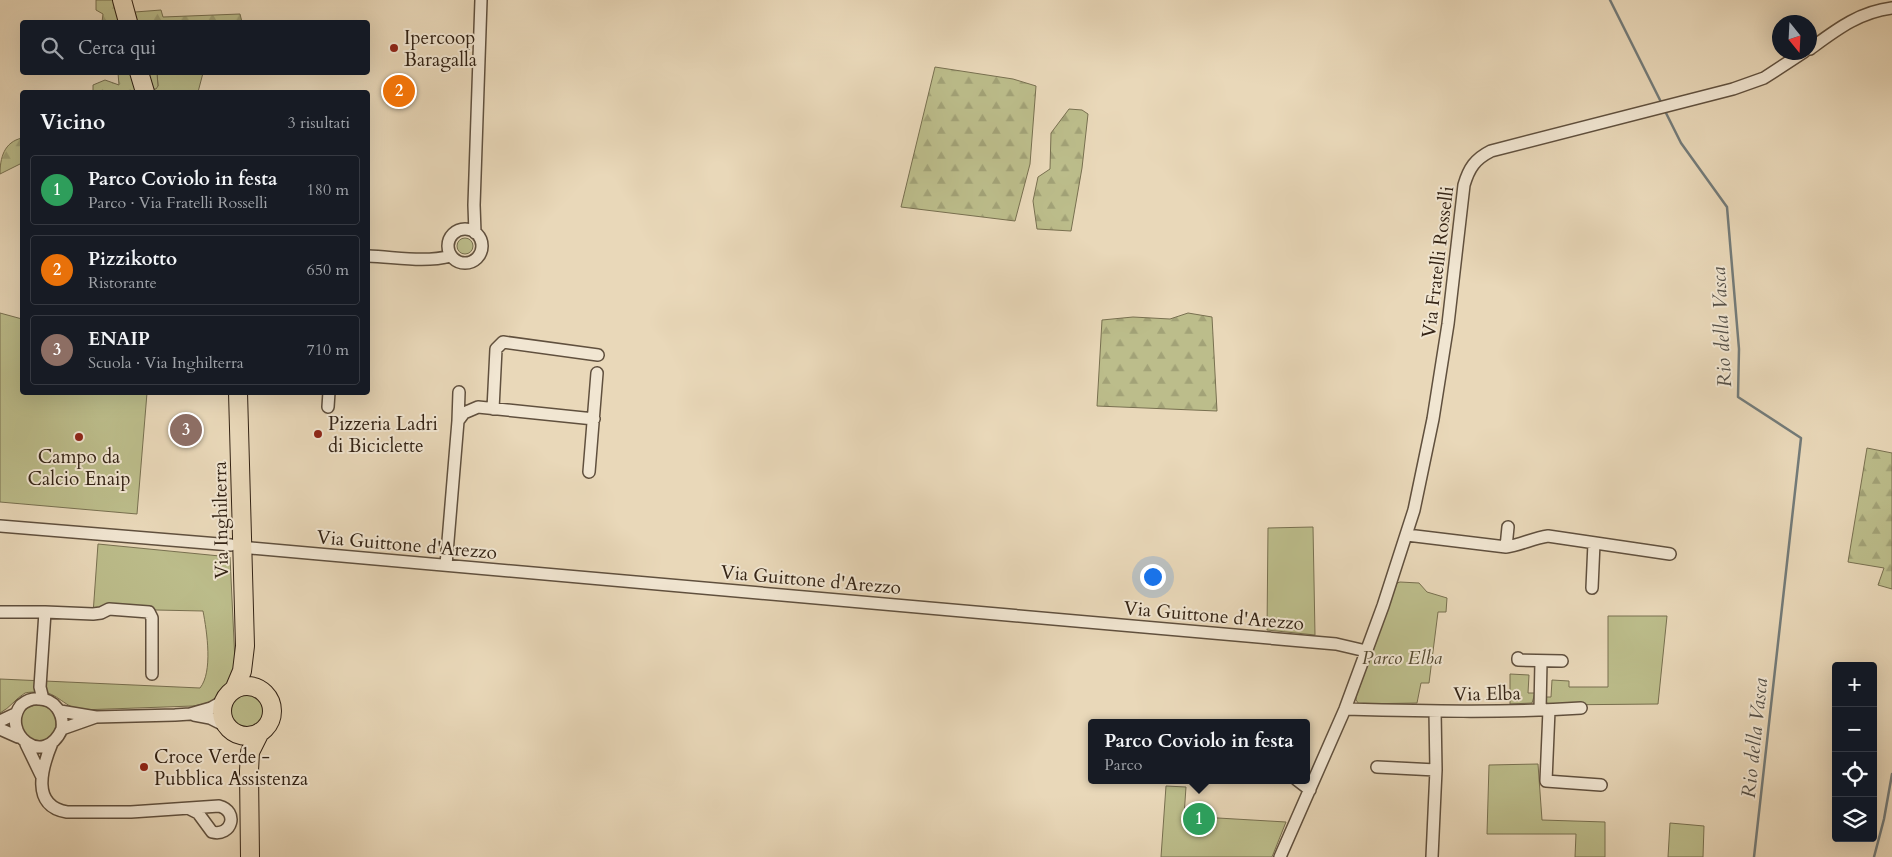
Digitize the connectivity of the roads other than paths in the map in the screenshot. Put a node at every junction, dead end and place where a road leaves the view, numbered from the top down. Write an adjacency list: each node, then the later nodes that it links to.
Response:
1 (481, 0): 9 (street)
2 (124, 2): 4 (main road)
3 (1892, 8): 5 (street)
4 (128, 20)
5 (1817, 44)
6 (1792, 60): 26 (street, Via Fratelli Rosselli)
7 (140, 75): 8 (main road)
8 (144, 90)
9 (474, 205): 10 (street); 11 (street)
10 (462, 229): 11 (street); 12 (street)
11 (476, 232): 12 (street)
12 (450, 251): 13 (street)
13 (370, 256)
14 (598, 356): 20 (street)
15 (597, 373): 21 (street)
16 (459, 392): 22 (street)
17 (238, 395): 36 (main road, Via Inghilterra)
18 (329, 395): 19 (street)
19 (328, 407)
20 (493, 409): 21 (street); 22 (street)
21 (594, 419): 23 (street)
22 (458, 421): 32 (street)
23 (589, 472)
24 (0, 526): 28 (street)
25 (1508, 527): 29 (street)
26 (1406, 535): 29 (street); 37 (street, Via Fratelli Rosselli)
27 (1594, 543): 29 (street); 31 (street); 33 (street)
28 (231, 545)
29 (1506, 547)
30 (251, 548): 32 (street, Via Guittone d'Arezzo)
31 (1670, 554)
32 (446, 565): 37 (street, Via Guittone d'Arezzo)
33 (1592, 588)
34 (0, 612): 35 (street)
35 (45, 612): 41 (street); 44 (street)
36 (245, 646): 42 (main road, Via Inghilterra); 43 (main road, Via Inghilterra)
37 (1366, 651): 46 (street, Via Fratelli Rosselli)
38 (1518, 658): 39 (street, Via Elba)
39 (1541, 661): 40 (street, Via Elba); 47 (street, Via Elba)
40 (1562, 661)
41 (152, 674)
42 (257, 688): 43 (main road); 57 (main road, Via Inghilterra)
43 (229, 695): 51 (street); 56 (main road, Via Inghilterra)
44 (37, 699): 48 (street); 50 (street)
45 (1581, 708): 47 (street, Via Elba)
46 (1345, 709): 49 (street, Via Elba); 66 (street, Via Fratelli Rosselli)
47 (1544, 710): 49 (street, Via Elba); 65 (street, Via Elba)
48 (60, 711): 52 (street); 54 (street)
49 (1435, 711): 62 (street, Via Elba)
50 (15, 714): 53 (street); 58 (street)
51 (190, 714): 52 (street); 56 (street)
52 (96, 717): 54 (street)
53 (0, 721)
54 (62, 729): 59 (street)
55 (0, 730): 58 (street)
56 (230, 730): 57 (main road); 61 (main road, Via Inghilterra)
57 (260, 732): 61 (main road, Via Inghilterra)
58 (22, 741): 59 (street); 63 (street)
59 (52, 743): 63 (street)
60 (1377, 767): 62 (street)
61 (249, 770): 68 (main road, Via Inghilterra)
62 (1436, 770): 70 (street, Via Elba)
63 (41, 775): 67 (street)
64 (1302, 784): 66 (street)
65 (1601, 785)
66 (1310, 790): 69 (street, Via Fratelli Rosselli)
67 (190, 809)
68 (250, 857)
69 (1280, 857)
70 (1432, 857)

